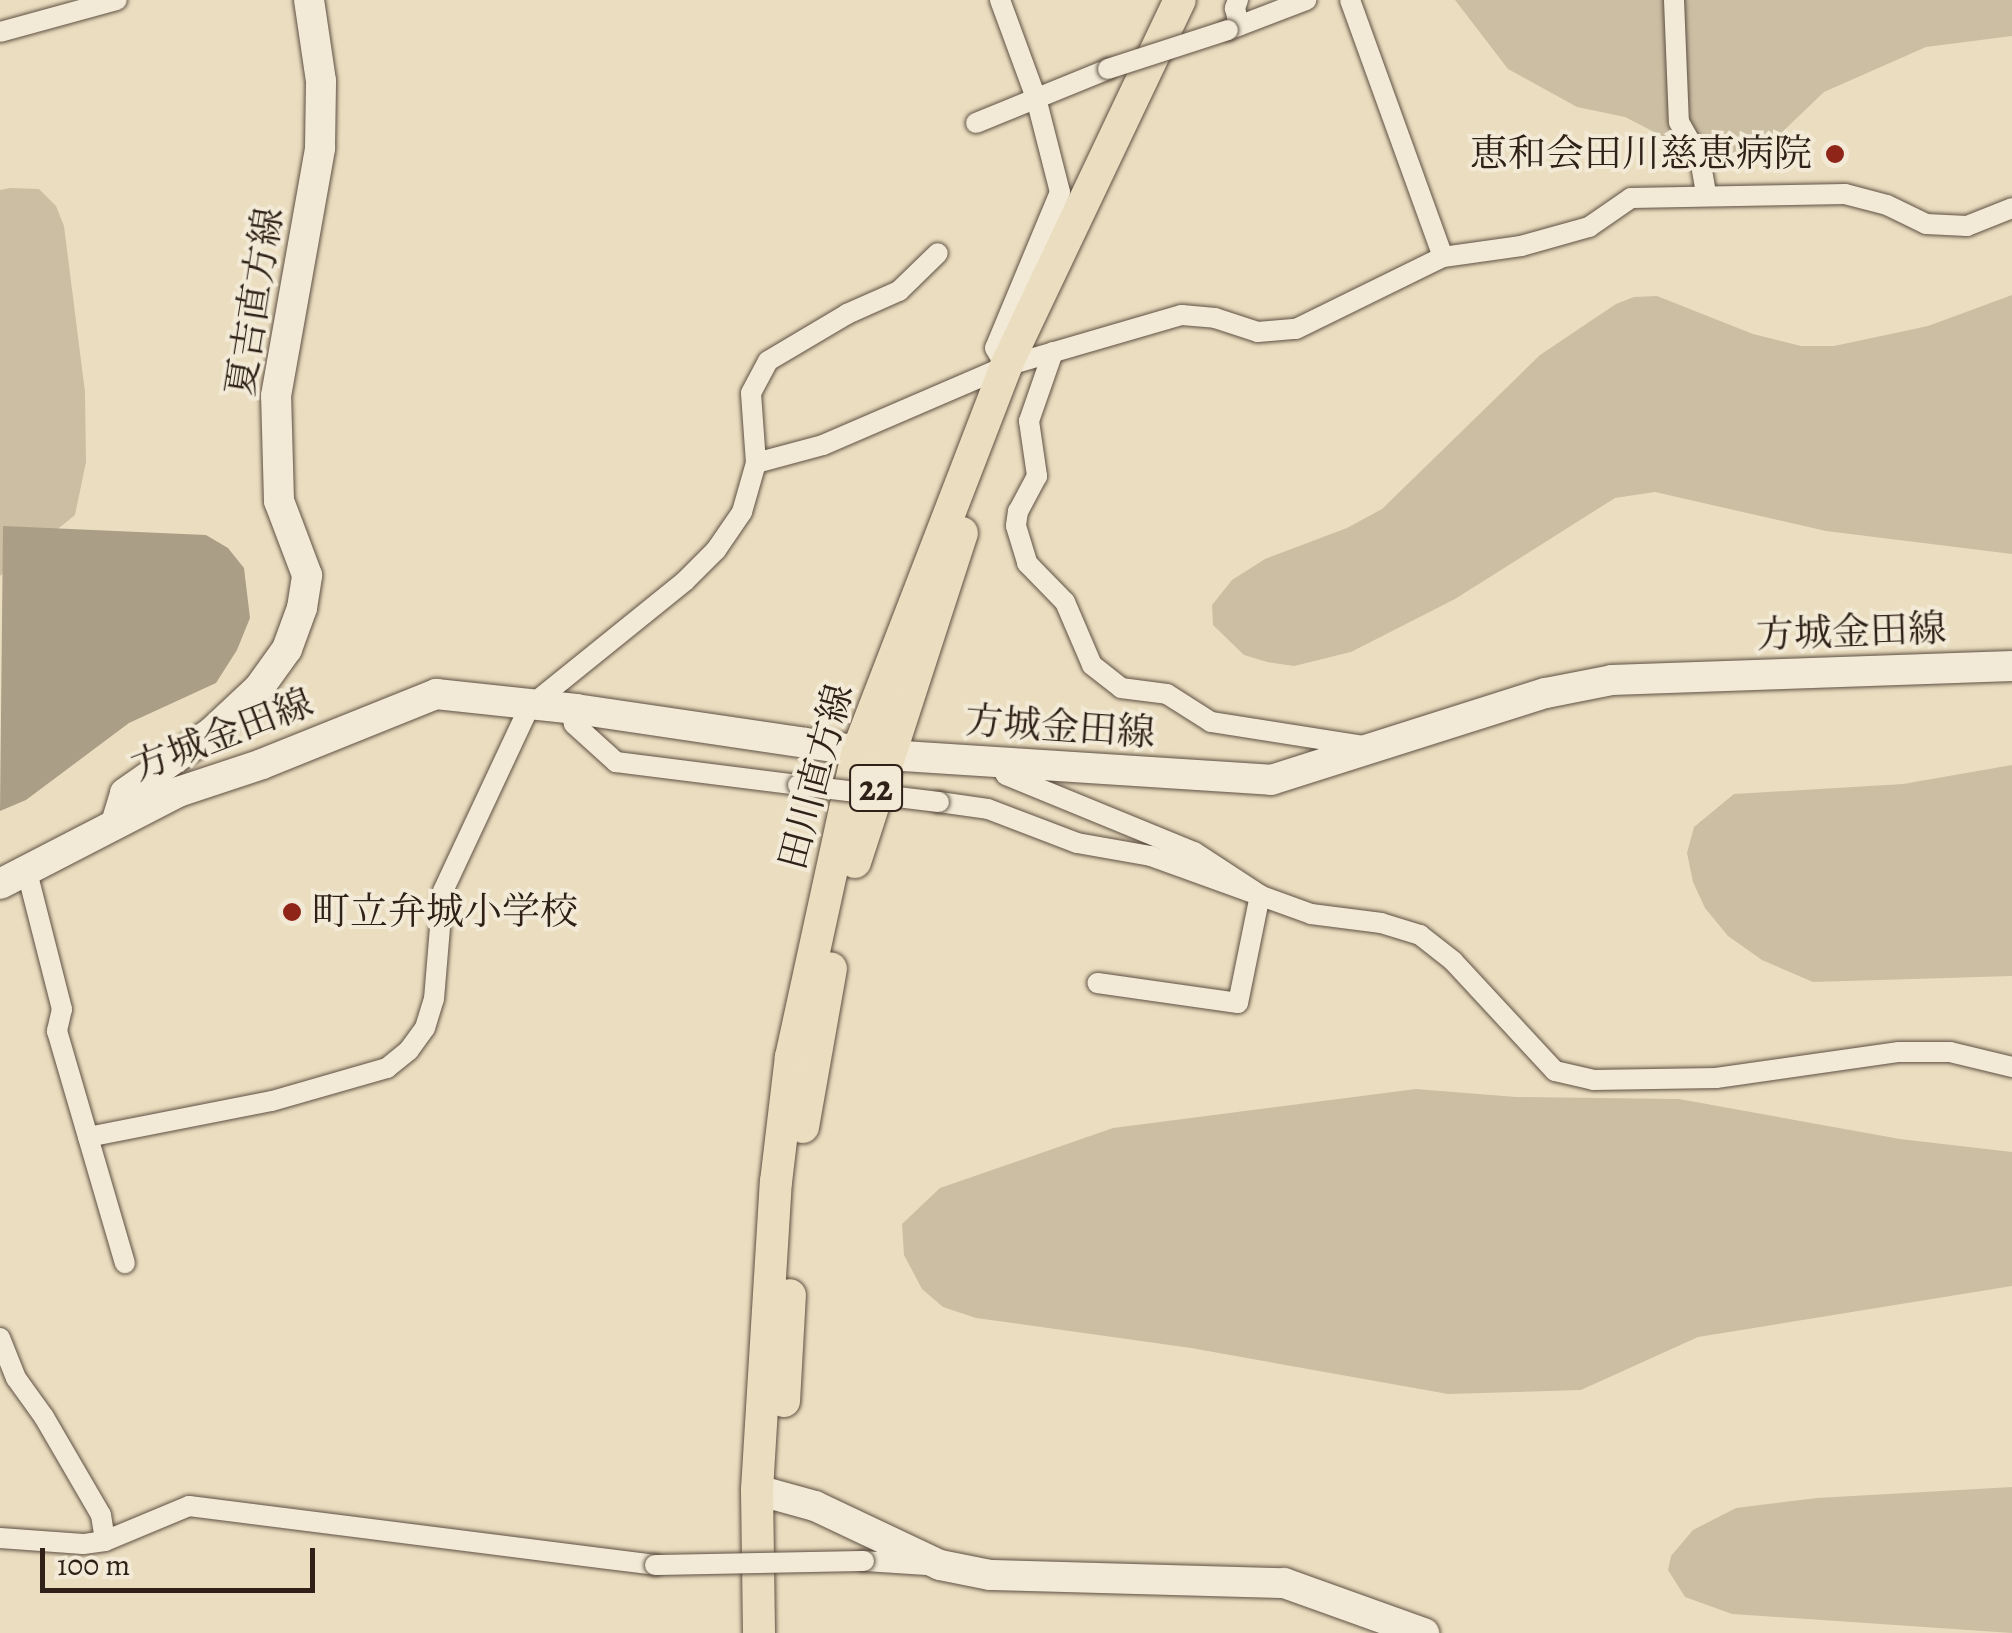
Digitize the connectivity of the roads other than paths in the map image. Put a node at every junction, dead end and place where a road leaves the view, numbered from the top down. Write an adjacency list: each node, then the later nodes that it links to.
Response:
1 (117, 0): 11 (street)
2 (310, 0): 26 (main road, 夏吉直方線)
3 (1000, 0): 12 (street)
4 (1180, 0): 18 (main road, 田川直方線 / 22)
5 (1201, 0): 18 (main road, 田川直方線 / 22)
6 (1238, 0): 10 (street)
7 (1306, 0): 10 (street)
8 (1350, 0): 17 (street)
9 (1674, 0): 14 (street)
10 (1234, 28): 12 (street, bridge)
11 (0, 32)
12 (1036, 98): 13 (street); 18 (street)
13 (976, 123)
14 (1706, 194): 15 (street); 17 (street)
15 (2012, 208)
16 (938, 253): 19 (street)
17 (1442, 258): 18 (street)
18 (1031, 359): 19 (street); 23 (street); 24 (main road, 田川直方線 / 22)
19 (756, 463): 21 (street)
20 (2012, 666): 23 (main road, 方城金田線)
21 (528, 707): 22 (main road, 方城金田線); 26 (main road, 方城金田線); 31 (street)
22 (571, 708): 24 (main road, 方城金田線); 28 (street, bridge)
23 (1374, 748): 25 (main road, 方城金田線)
24 (872, 752): 25 (main road, 方城金田線); 34 (main road, 田川直方線 / 22)
25 (1000, 762): 28 (street)
26 (116, 820): 27 (main road, 夏吉直方線)
27 (13, 876): 31 (street)
28 (1260, 896): 29 (street); 30 (street)
29 (1097, 983)
30 (2012, 1067)
31 (88, 1138): 32 (street)
32 (124, 1263)
33 (0, 1338): 36 (street)
34 (768, 1494): 37 (main road); 38 (main road, 田川直方線 / 22); 39 (main road, 田川直方線 / 22)
35 (0, 1538): 36 (street)
36 (105, 1542): 37 (street, bridge)
37 (940, 1565): 40 (main road)
38 (759, 1633)
39 (779, 1633)
40 (1424, 1633)

